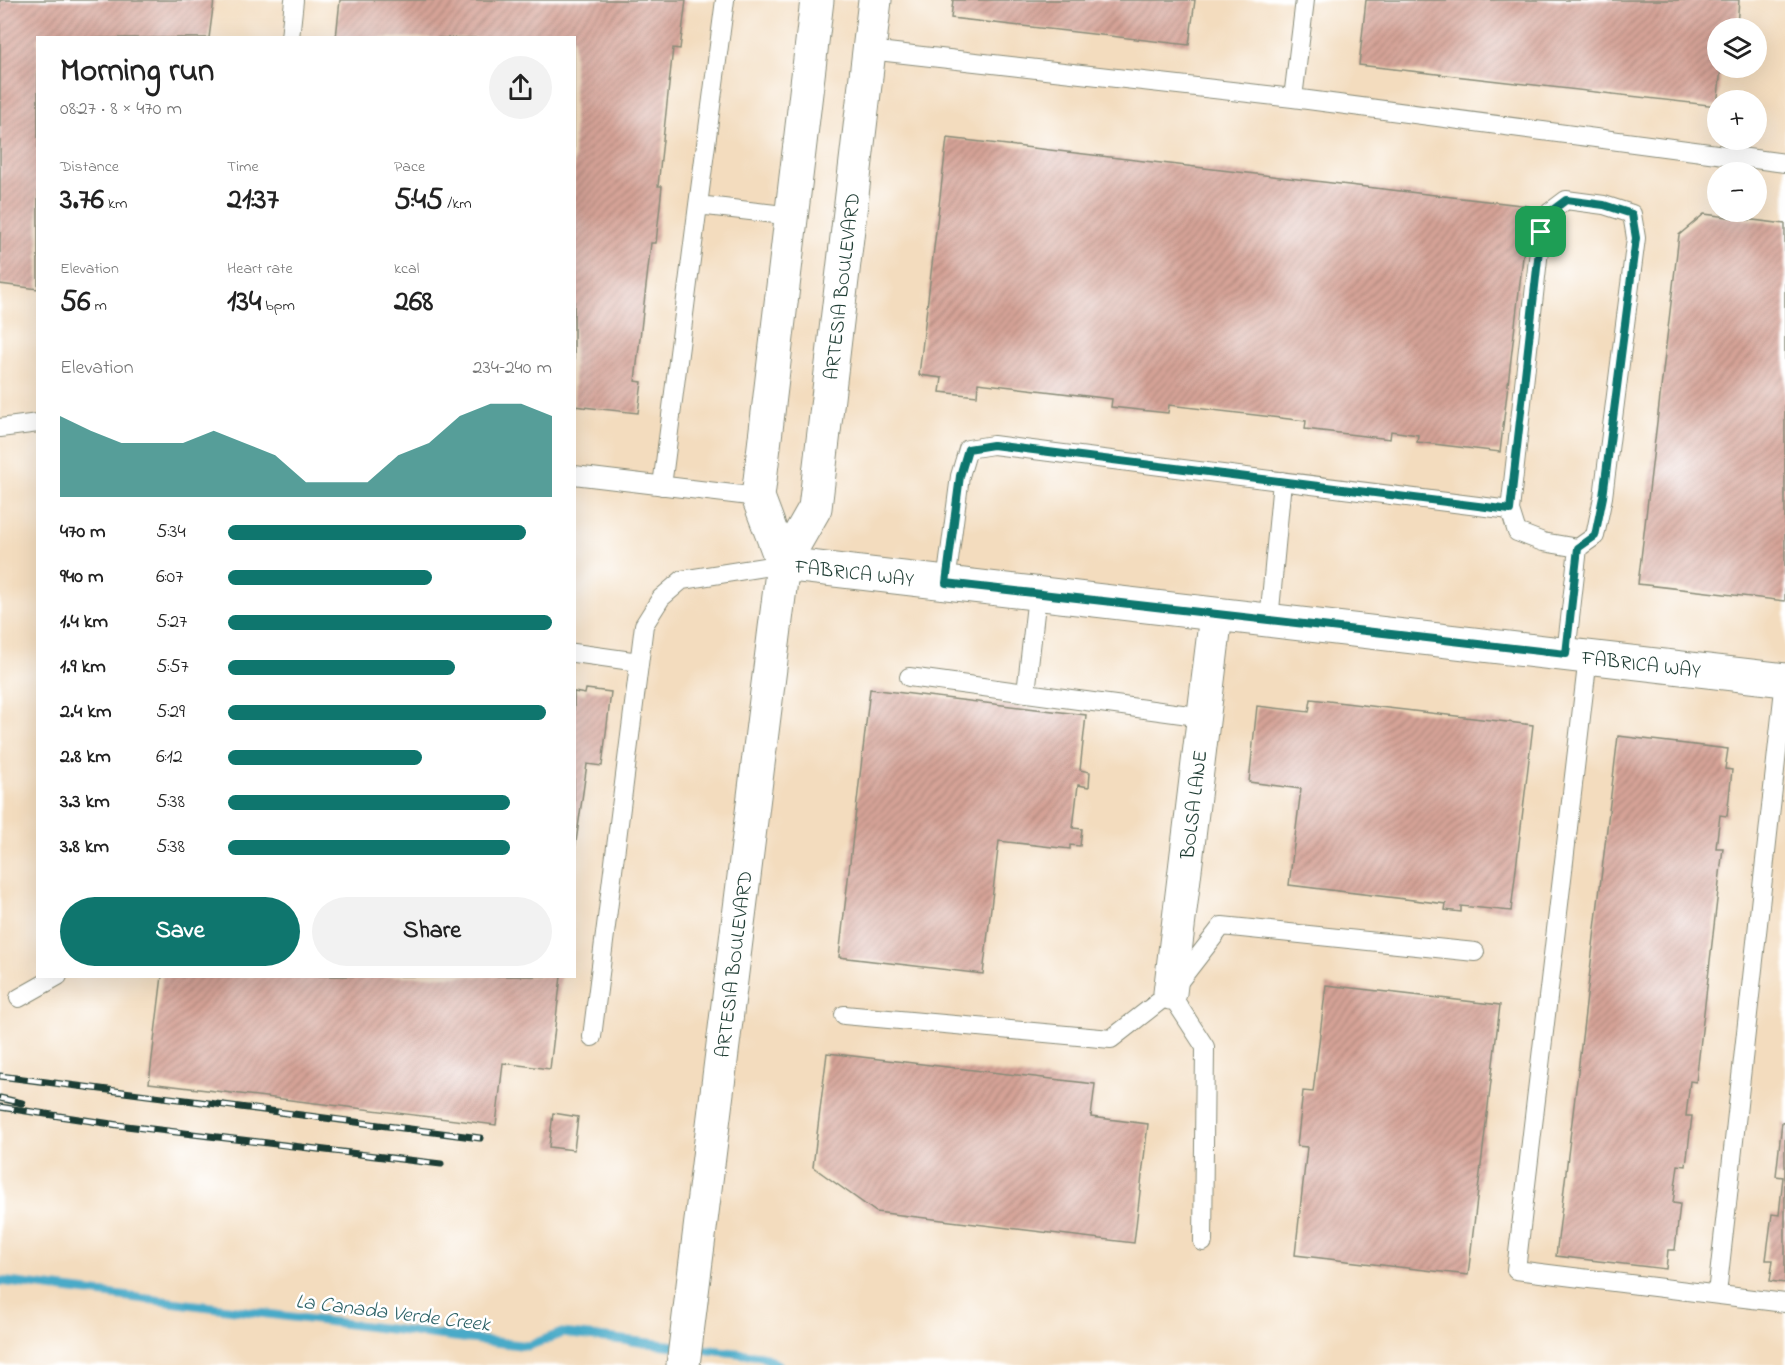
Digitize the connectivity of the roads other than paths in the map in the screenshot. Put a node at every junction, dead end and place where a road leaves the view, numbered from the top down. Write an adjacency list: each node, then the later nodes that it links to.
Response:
1 (294, 0): 6 (lane)
2 (725, 0): 10 (lane)
3 (817, 0): 11 (main road, ARTESIA BOULEVARD)
4 (875, 0): 7 (main road, ARTESIA BOULEVARD)
5 (1305, 0): 8 (lane)
6 (290, 36)
7 (870, 50): 8 (lane); 20 (main road, ARTESIA BOULEVARD)
8 (1293, 98): 9 (lane)
9 (1785, 163)
10 (698, 205): 11 (lane); 16 (lane)
11 (792, 216): 17 (main road, ARTESIA BOULEVARD)
12 (36, 423): 13 (lane)
13 (0, 428)
14 (576, 475): 16 (lane)
15 (1282, 481): 18 (lane); 21 (lane); 24 (lane)
16 (662, 486): 17 (lane)
17 (758, 497): 20 (main road, ARTESIA BOULEVARD)
18 (1510, 510): 19 (lane); 19 (lane)
19 (1578, 548): 26 (lane)
20 (783, 564): 21 (main road, FABRICA WAY); 27 (lane); 41 (main road, ARTESIA BOULEVARD)
21 (946, 583): 22 (main road, FABRICA WAY)
22 (1037, 594): 23 (main road, FABRICA WAY); 30 (lane)
23 (1216, 615): 24 (main road, FABRICA WAY); 31 (main road, BOLSA LANE)
24 (1269, 621): 26 (main road, FABRICA WAY)
25 (576, 653): 27 (lane)
26 (1577, 655): 29 (main road, FABRICA WAY); 39 (lane)
27 (639, 662): 37 (lane)
28 (909, 677): 30 (lane)
29 (1785, 680): 39 (lane)
30 (1026, 693): 31 (lane)
31 (1204, 717): 34 (main road, BOLSA LANE)
32 (1475, 952): 34 (lane)
33 (54, 978): 35 (lane)
34 (1170, 993): 36 (lane); 38 (lane)
35 (19, 998)
36 (844, 1015)
37 (592, 1036)
38 (1203, 1242)
39 (1717, 1294): 40 (lane)
40 (1785, 1303)
41 (683, 1365)

